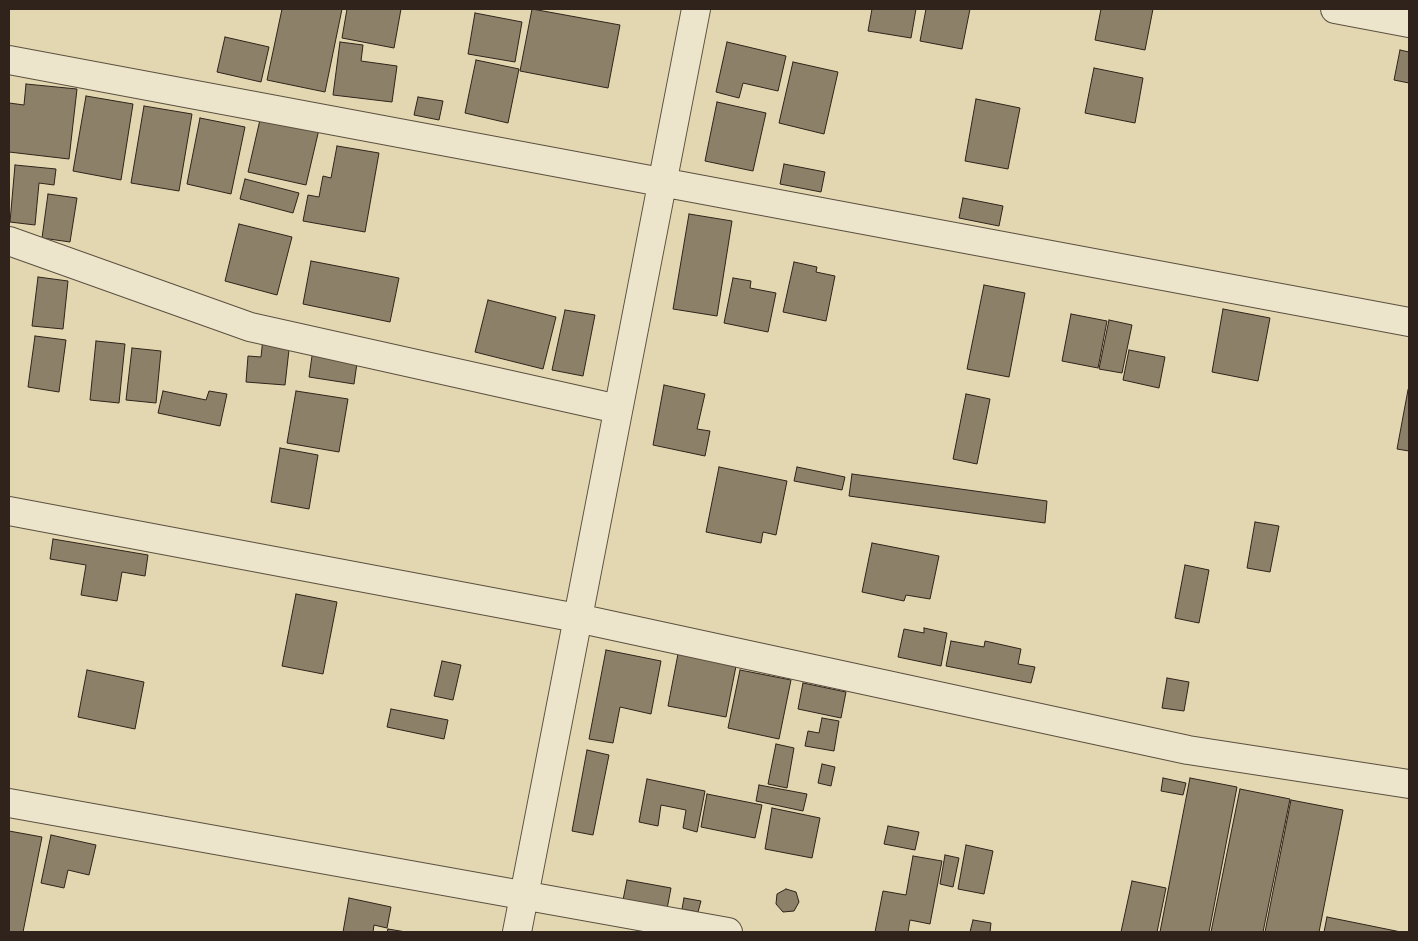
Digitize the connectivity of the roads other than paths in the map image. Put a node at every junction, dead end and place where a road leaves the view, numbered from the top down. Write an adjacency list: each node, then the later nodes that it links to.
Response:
1 (696, 9): 5 (street)
2 (1335, 9): 3 (street)
3 (1409, 23)
4 (9, 60): 5 (street)
5 (662, 183): 7 (street); 8 (street)
6 (9, 241): 8 (street)
7 (1409, 322)
8 (618, 409): 10 (street)
9 (9, 511): 10 (street)
10 (577, 618): 11 (street); 13 (street)
11 (1409, 784)
12 (9, 803): 13 (street)
13 (524, 895): 14 (street); 15 (street)
14 (517, 932)
15 (728, 932)

